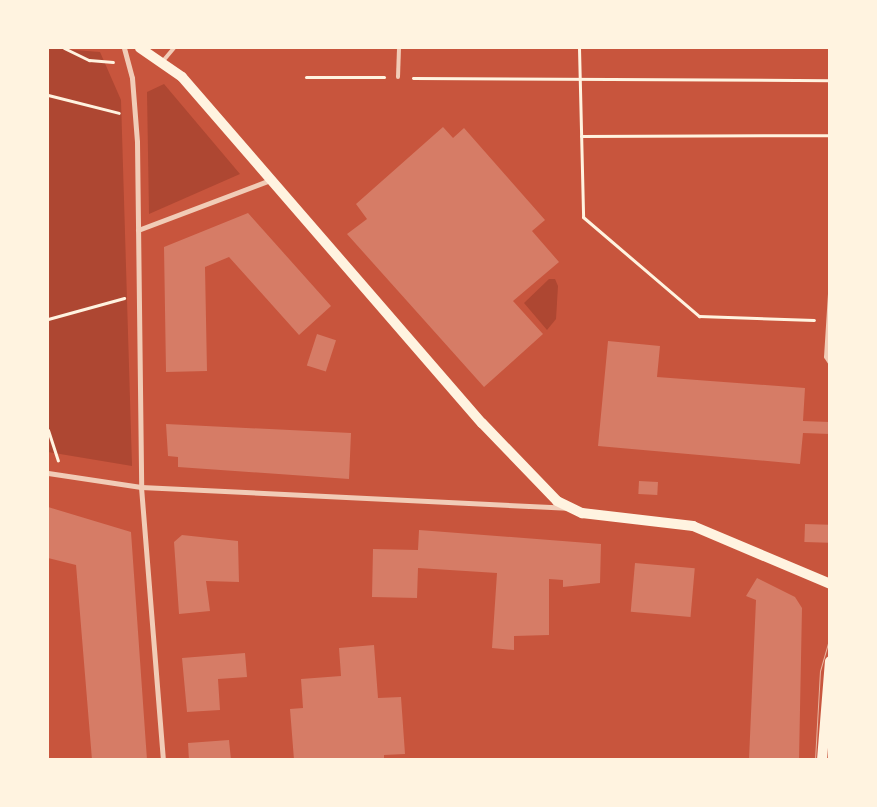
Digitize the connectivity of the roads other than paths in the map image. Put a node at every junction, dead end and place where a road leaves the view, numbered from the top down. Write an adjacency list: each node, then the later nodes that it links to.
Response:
1 (124, 48): 8 (street)
2 (140, 48): 5 (main road)
3 (174, 48): 5 (lane)
4 (399, 48): 6 (lane)
5 (163, 60): 7 (main road)
6 (398, 78)
7 (270, 180): 8 (street); 13 (main road)
8 (138, 230): 12 (street)
9 (830, 294): 10 (lane)
10 (830, 363)
11 (48, 473): 12 (street)
12 (141, 487): 13 (street); 16 (street)
13 (569, 508): 14 (main road)
14 (830, 584)
15 (830, 661): 17 (main road)
16 (163, 760)
17 (822, 760)

